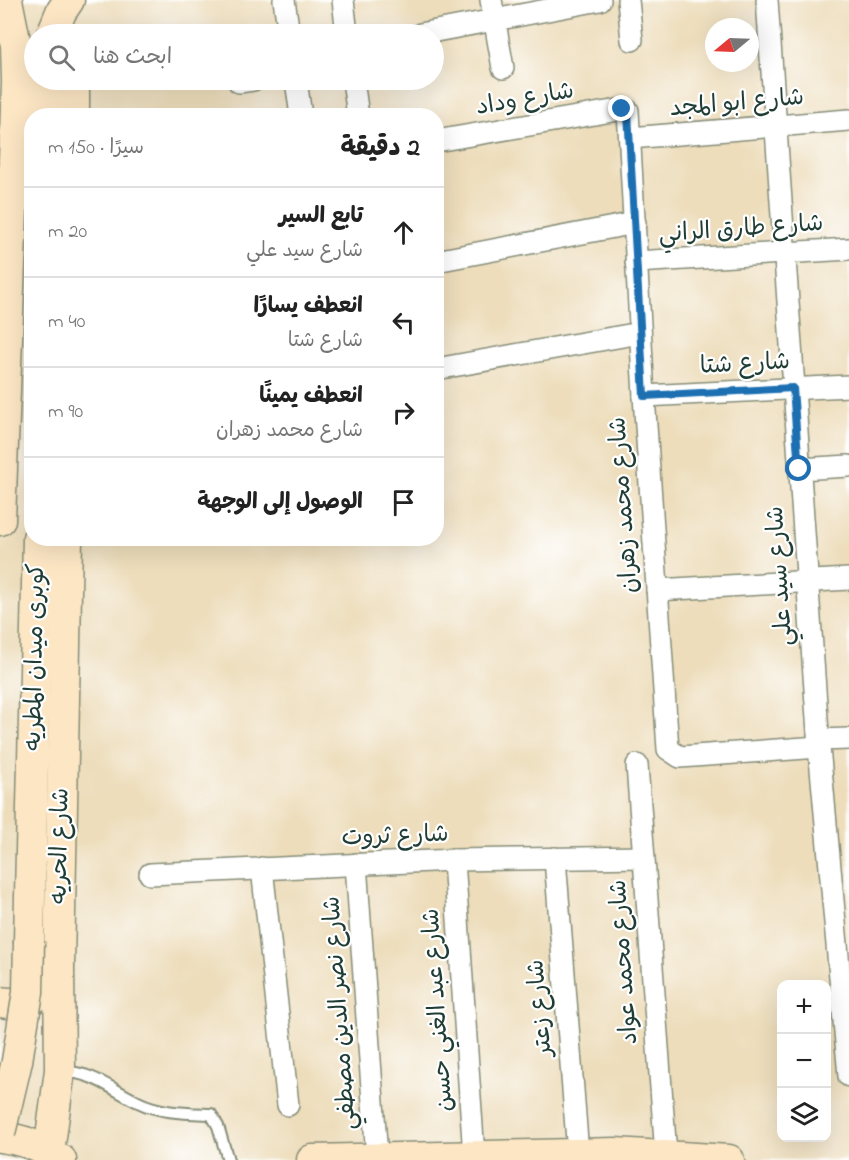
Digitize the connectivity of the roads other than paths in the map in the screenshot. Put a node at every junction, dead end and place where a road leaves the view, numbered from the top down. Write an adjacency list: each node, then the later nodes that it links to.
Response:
1 (8, 0): 42 (main road)
2 (69, 0): 10 (main road)
3 (75, 0): 11 (main road)
4 (284, 0): 12 (street)
5 (343, 0): 13 (street)
6 (600, 0): 9 (street)
7 (628, 0): 15 (street)
8 (767, 0): 27 (street, شارع سيد علي)
9 (492, 10): 14 (street); 16 (street)
10 (56, 24)
11 (75, 24)
12 (288, 24)
13 (346, 24)
14 (444, 26)
15 (632, 39)
16 (503, 68)
17 (46, 90): 21 (main road)
18 (74, 90): 22 (main road)
19 (297, 90): 23 (street)
20 (354, 90): 24 (street)
21 (45, 108)
22 (74, 108)
23 (300, 108)
24 (357, 108)
25 (622, 109): 28 (street, شارع محمد زهران); 29 (street, شارع وداد)
26 (849, 120): 27 (street, شارع ابو المجد)
27 (776, 126): 28 (street, شارع ابو المجد); 32 (street, شارع سيد علي)
28 (630, 138): 30 (street, شارع محمد زهران)
29 (444, 140)
30 (635, 223): 33 (street); 34 (street, شارع محمد زهران)
31 (849, 249): 32 (street, شارع طارق الراني)
32 (784, 253): 34 (street, شارع طارق الراني); 38 (street, شارع سيد علي)
33 (444, 259)
34 (636, 262): 35 (street, شارع محمد زهران)
35 (640, 333): 36 (street); 39 (street, شارع محمد زهران)
36 (444, 368)
37 (849, 386): 38 (street, شارع شتا)
38 (793, 388): 39 (street, شارع شتا); 41 (street, شارع سيد علي)
39 (644, 396): 47 (street, شارع محمد زهران)
40 (849, 466): 41 (street)
41 (799, 469): 46 (street, شارع سيد علي)
42 (0, 520)
43 (38, 546): 63 (main road, كوبرى ميدان المطريه, bridge)
44 (67, 546): 57 (main road, شارع الحريه)
45 (849, 579): 46 (street)
46 (807, 582): 47 (street); 49 (street, شارع سيد علي)
47 (657, 590): 49 (street, شارع محمد زهران)
48 (849, 739): 49 (street)
49 (819, 743): 58 (street, شارع سيد علي)
50 (637, 765): 51 (street, شارع محمد عواد)
51 (643, 857): 52 (street, شارع ثروت); 65 (street, شارع محمد عواد)
52 (555, 858): 53 (street, شارع ثروت); 64 (street, شارع زعتر)
53 (454, 860): 54 (street, شارع ثروت); 67 (street, شارع عبد الغني حسن)
54 (356, 864): 55 (street, شارع ثروت); 68 (street, شارع نصر الدين مصطفي)
55 (262, 868): 56 (street, شارع ثروت); 62 (street)
56 (150, 874)
57 (59, 967): 59 (main road); 60 (main road, شارع الحريه)
58 (845, 988): 61 (street, شارع سيد علي)
59 (0, 1002)
60 (60, 1070): 66 (main road, شارع الحريه); 69 (lane)
61 (849, 1076)
62 (288, 1105)
63 (0, 1135): 66 (main road)
64 (578, 1154): 65 (main road); 67 (main road)
65 (666, 1155): 71 (main road)
66 (55, 1156)
67 (474, 1156): 68 (main road)
68 (376, 1158): 70 (main road)
69 (228, 1160)
70 (312, 1160)
71 (729, 1160)

